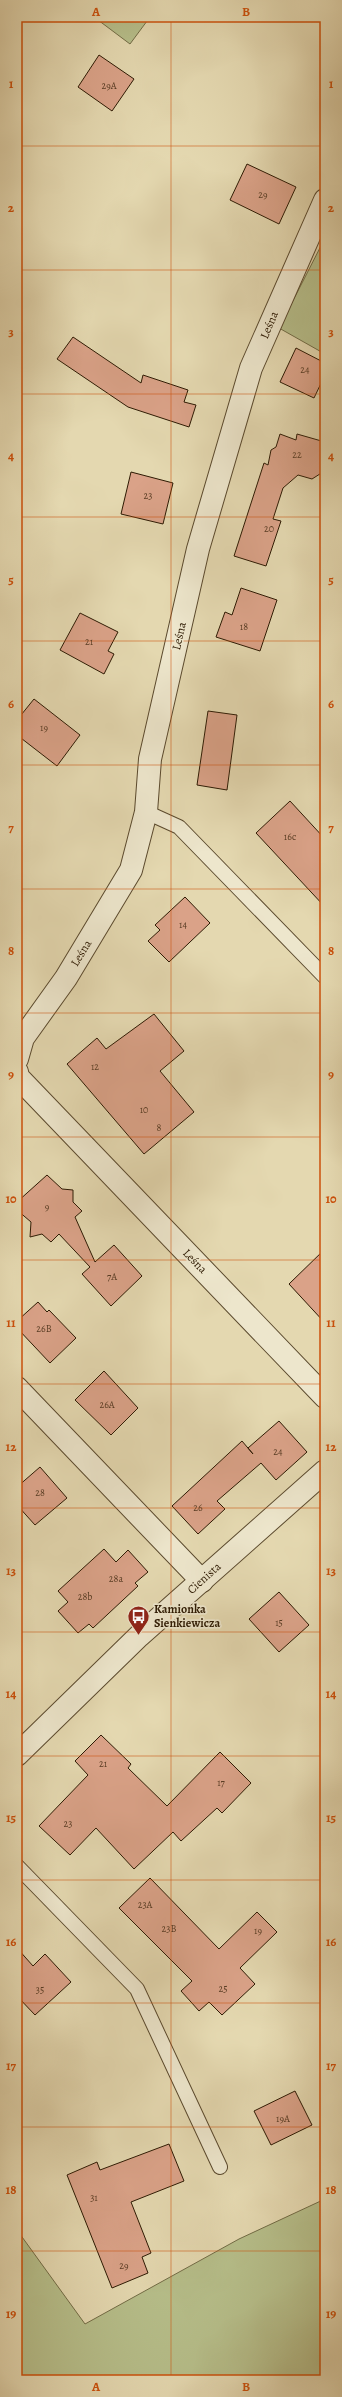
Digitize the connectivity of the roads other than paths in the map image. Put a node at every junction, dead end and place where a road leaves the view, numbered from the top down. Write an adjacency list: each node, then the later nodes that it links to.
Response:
1 (325, 200): 2 (street, Leśna)
2 (146, 812): 3 (lane); 4 (street, Leśna)
3 (325, 977)
4 (17, 1059)
5 (17, 1072): 7 (street, Leśna)
6 (17, 1388): 9 (street)
7 (325, 1397)
8 (325, 1471): 9 (street, Cienista)
9 (202, 1581): 10 (street, Cienista)
10 (17, 1755)
11 (17, 1866): 12 (lane)
12 (220, 2167)

